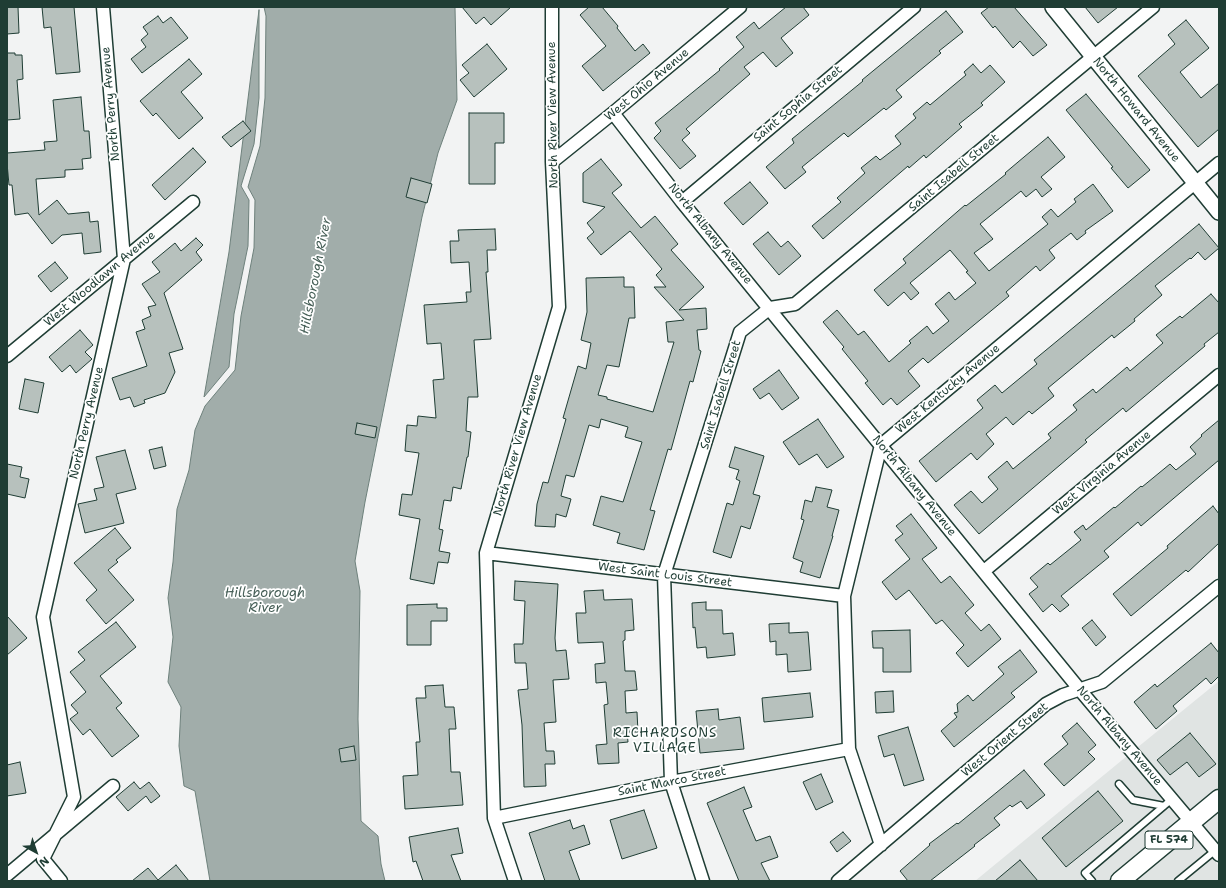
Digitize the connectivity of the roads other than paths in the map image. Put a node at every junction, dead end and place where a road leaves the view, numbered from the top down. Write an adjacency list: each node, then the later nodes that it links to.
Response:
1 (103, 7): 15 (street, North Perry Avenue)
2 (552, 7): 9 (street, North River View Avenue)
3 (740, 7): 8 (street, West Ohio Avenue)
4 (914, 7): 13 (street, Saint Sophia Street)
5 (1054, 7): 7 (street, North Howard Avenue)
6 (1153, 7): 7 (street, Saint Isabell Street)
7 (1093, 57): 11 (street, North Howard Avenue); 16 (street, Saint Isabell Street)
8 (613, 113): 9 (street, West Ohio Avenue); 13 (street, North Albany Avenue)
9 (552, 162): 20 (street, North River View Avenue)
10 (1219, 163): 11 (street, West Kentucky Avenue)
11 (1195, 183): 14 (street, North Howard Avenue); 19 (street, West Kentucky Avenue)
12 (194, 202): 15 (street, West Woodlawn Avenue)
13 (682, 202): 16 (street, North Albany Avenue)
14 (1219, 212)
15 (124, 258): 17 (street, West Woodlawn Avenue); 34 (street, North Perry Avenue)
16 (770, 308): 19 (street, North Albany Avenue); 22 (street, Saint Isabell Street)
17 (7, 356)
18 (1219, 375): 21 (street, West Virginia Avenue)
19 (881, 445): 21 (street, North Albany Avenue); 24 (street)
20 (486, 553): 22 (street, West Saint Louis Street); 32 (street, North River View Avenue)
21 (984, 571): 25 (street, North Albany Avenue)
22 (664, 575): 24 (street, West Saint Louis Street); 27 (street, Saint Isabell Street)
23 (1219, 586): 25 (street, West Orient Street)
24 (844, 596): 26 (street)
25 (1080, 690): 31 (street, North Albany Avenue); 35 (street, West Orient Street)
26 (849, 749): 27 (street, Saint Marco Street); 35 (street)
27 (671, 782): 32 (street, Saint Marco Street); 40 (street, Saint Isabell Street)
28 (1119, 784): 31 (lane)
29 (113, 786): 34 (street)
30 (1219, 799): 33 (main road, FL 574)
31 (1168, 802): 33 (street, North Albany Avenue); 42 (lane)
32 (494, 818): 39 (street, North River View Avenue)
33 (1191, 822): 36 (street, North Albany Avenue); 43 (main road, FL 574)
34 (56, 833): 37 (street); 38 (street, North Perry Avenue)
35 (881, 845): 41 (street, West Orient Street)
36 (1218, 851): 44 (lane)
37 (7, 875)
38 (61, 881)
39 (515, 881)
40 (703, 881)
41 (838, 881)
42 (1092, 881)
43 (1120, 881)
44 (1178, 881)

